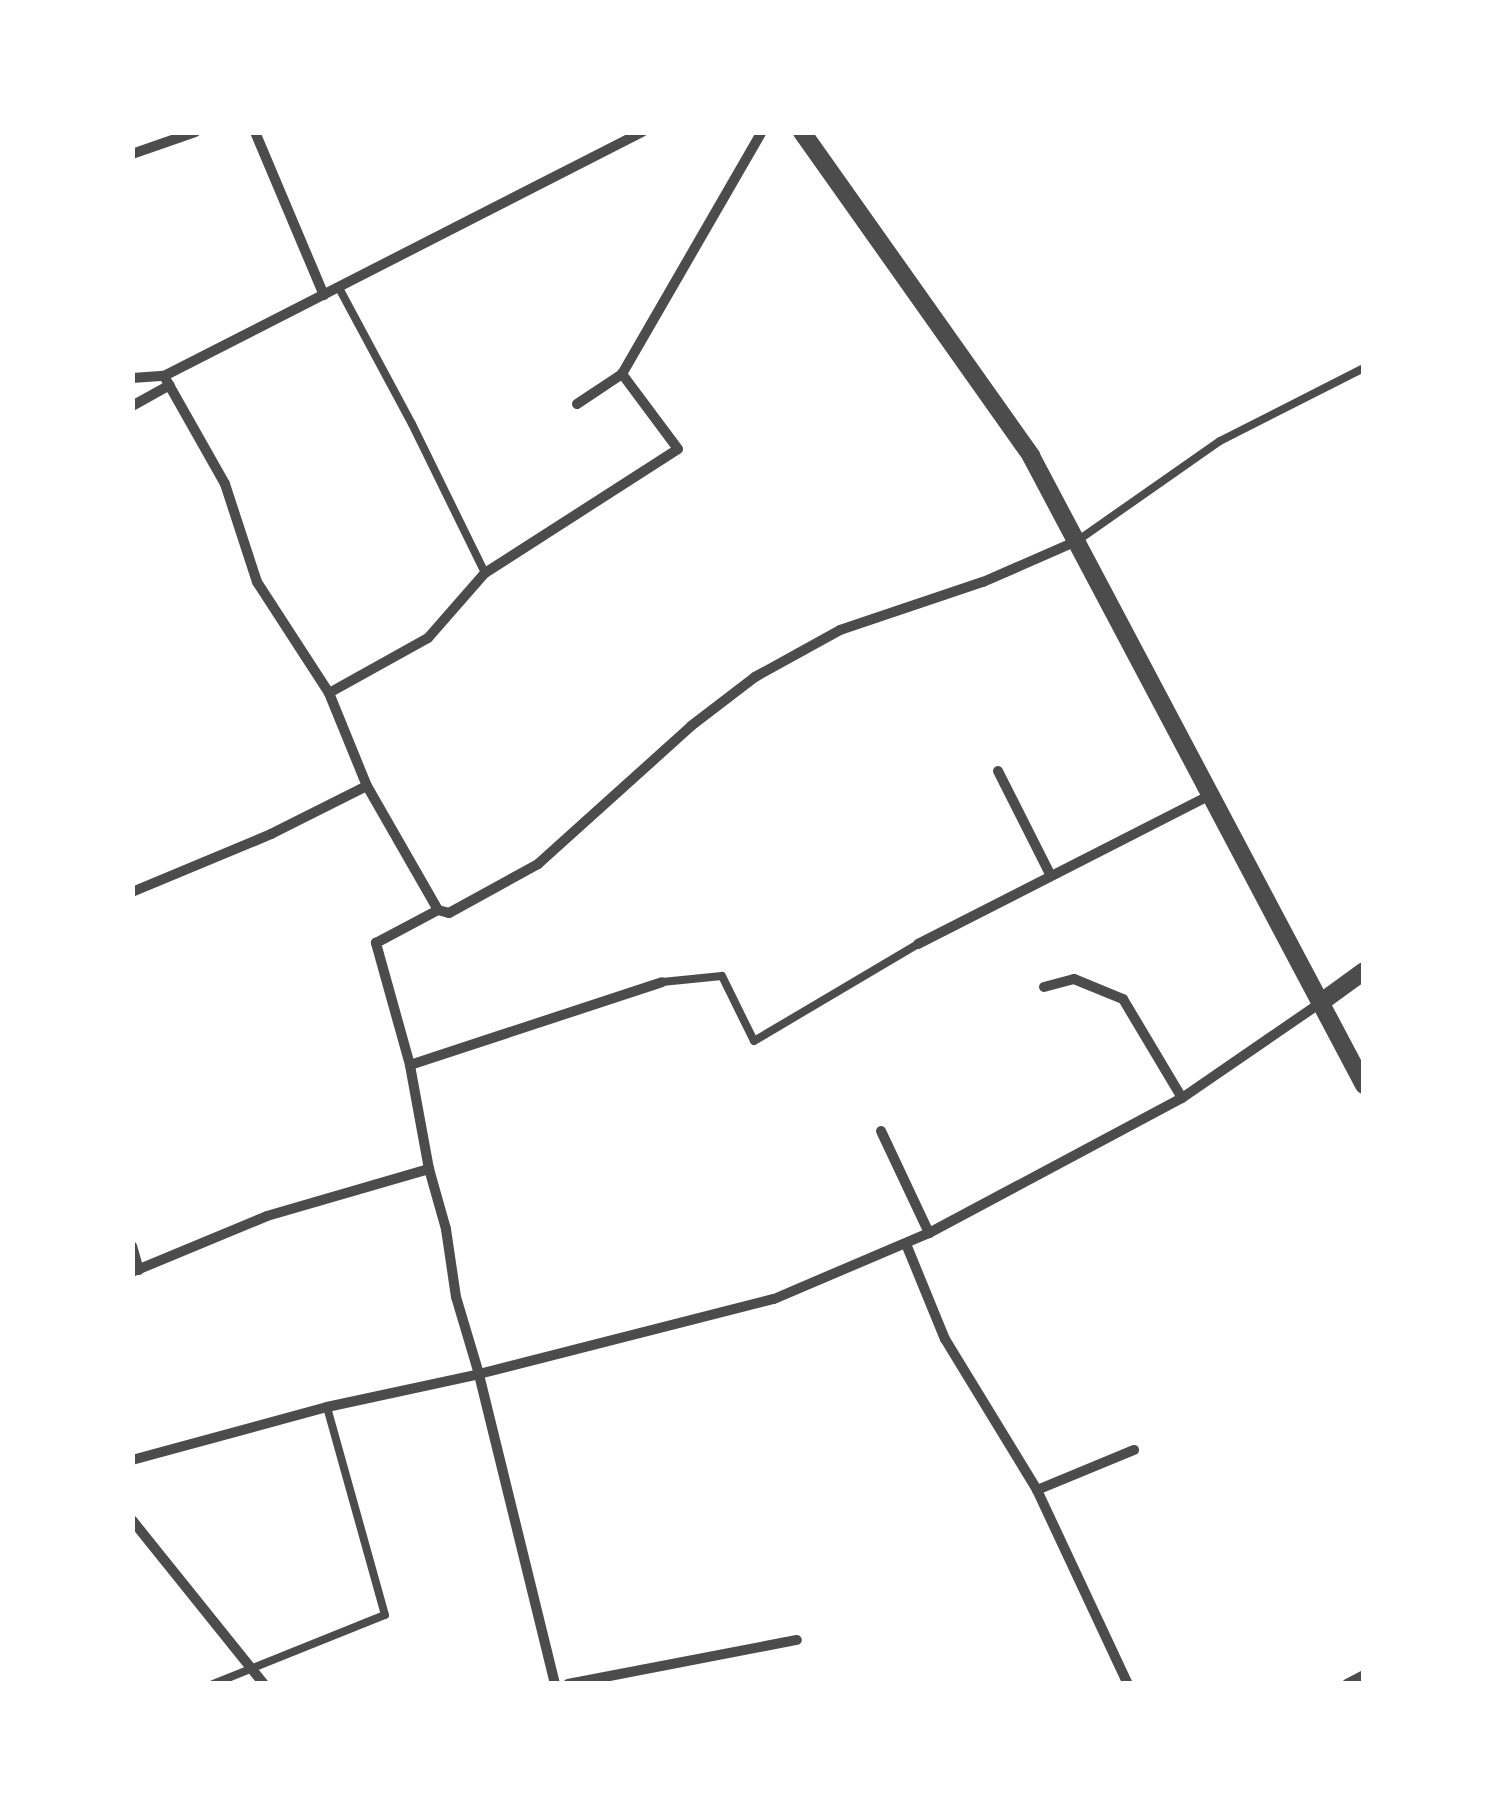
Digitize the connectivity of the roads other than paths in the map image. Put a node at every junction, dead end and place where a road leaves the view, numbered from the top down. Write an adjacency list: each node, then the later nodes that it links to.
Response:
1 (195, 132): 6 (street)
2 (642, 132): 7 (street)
3 (762, 132): 10 (street)
4 (802, 132): 15 (street)
5 (259, 134): 8 (street)
6 (132, 154)
7 (339, 288): 8 (street); 16 (lane)
8 (324, 295): 12 (street)
9 (1364, 368): 15 (lane)
10 (622, 374): 13 (street); 16 (street)
11 (132, 378): 12 (street)
12 (167, 381): 14 (street); 17 (street)
13 (577, 404)
14 (132, 406)
15 (1077, 541): 20 (street); 23 (street)
16 (485, 573): 17 (street)
17 (329, 693): 19 (street)
18 (998, 771): 21 (street)
19 (367, 786): 22 (street); 23 (street)
20 (1208, 796): 21 (street); 28 (street)
21 (1050, 874): 24 (street)
22 (132, 892)
23 (438, 910): 29 (street)
24 (918, 944): 26 (lane)
25 (1364, 971): 28 (street)
26 (662, 982): 29 (street)
27 (1044, 987): 31 (street)
28 (1320, 1003): 30 (street); 31 (street)
29 (410, 1065): 33 (street)
30 (1364, 1085)
31 (1182, 1098): 34 (street)
32 (880, 1130): 34 (street)
33 (429, 1169): 37 (street); 38 (street)
34 (929, 1234): 35 (street)
35 (906, 1244): 38 (street); 42 (street)
36 (132, 1246): 37 (street)
37 (136, 1271)
38 (479, 1374): 39 (street); 49 (street)
39 (327, 1407): 41 (street); 45 (lane)
40 (1134, 1450): 42 (street)
41 (132, 1460)
42 (1037, 1490): 51 (street)
43 (132, 1520): 45 (street)
44 (797, 1640): 50 (street)
45 (252, 1668): 47 (lane); 48 (street)
46 (1364, 1676): 52 (street)
47 (213, 1684)
48 (264, 1684)
49 (555, 1684)
50 (568, 1684)
51 (1128, 1684)
52 (1347, 1684)

